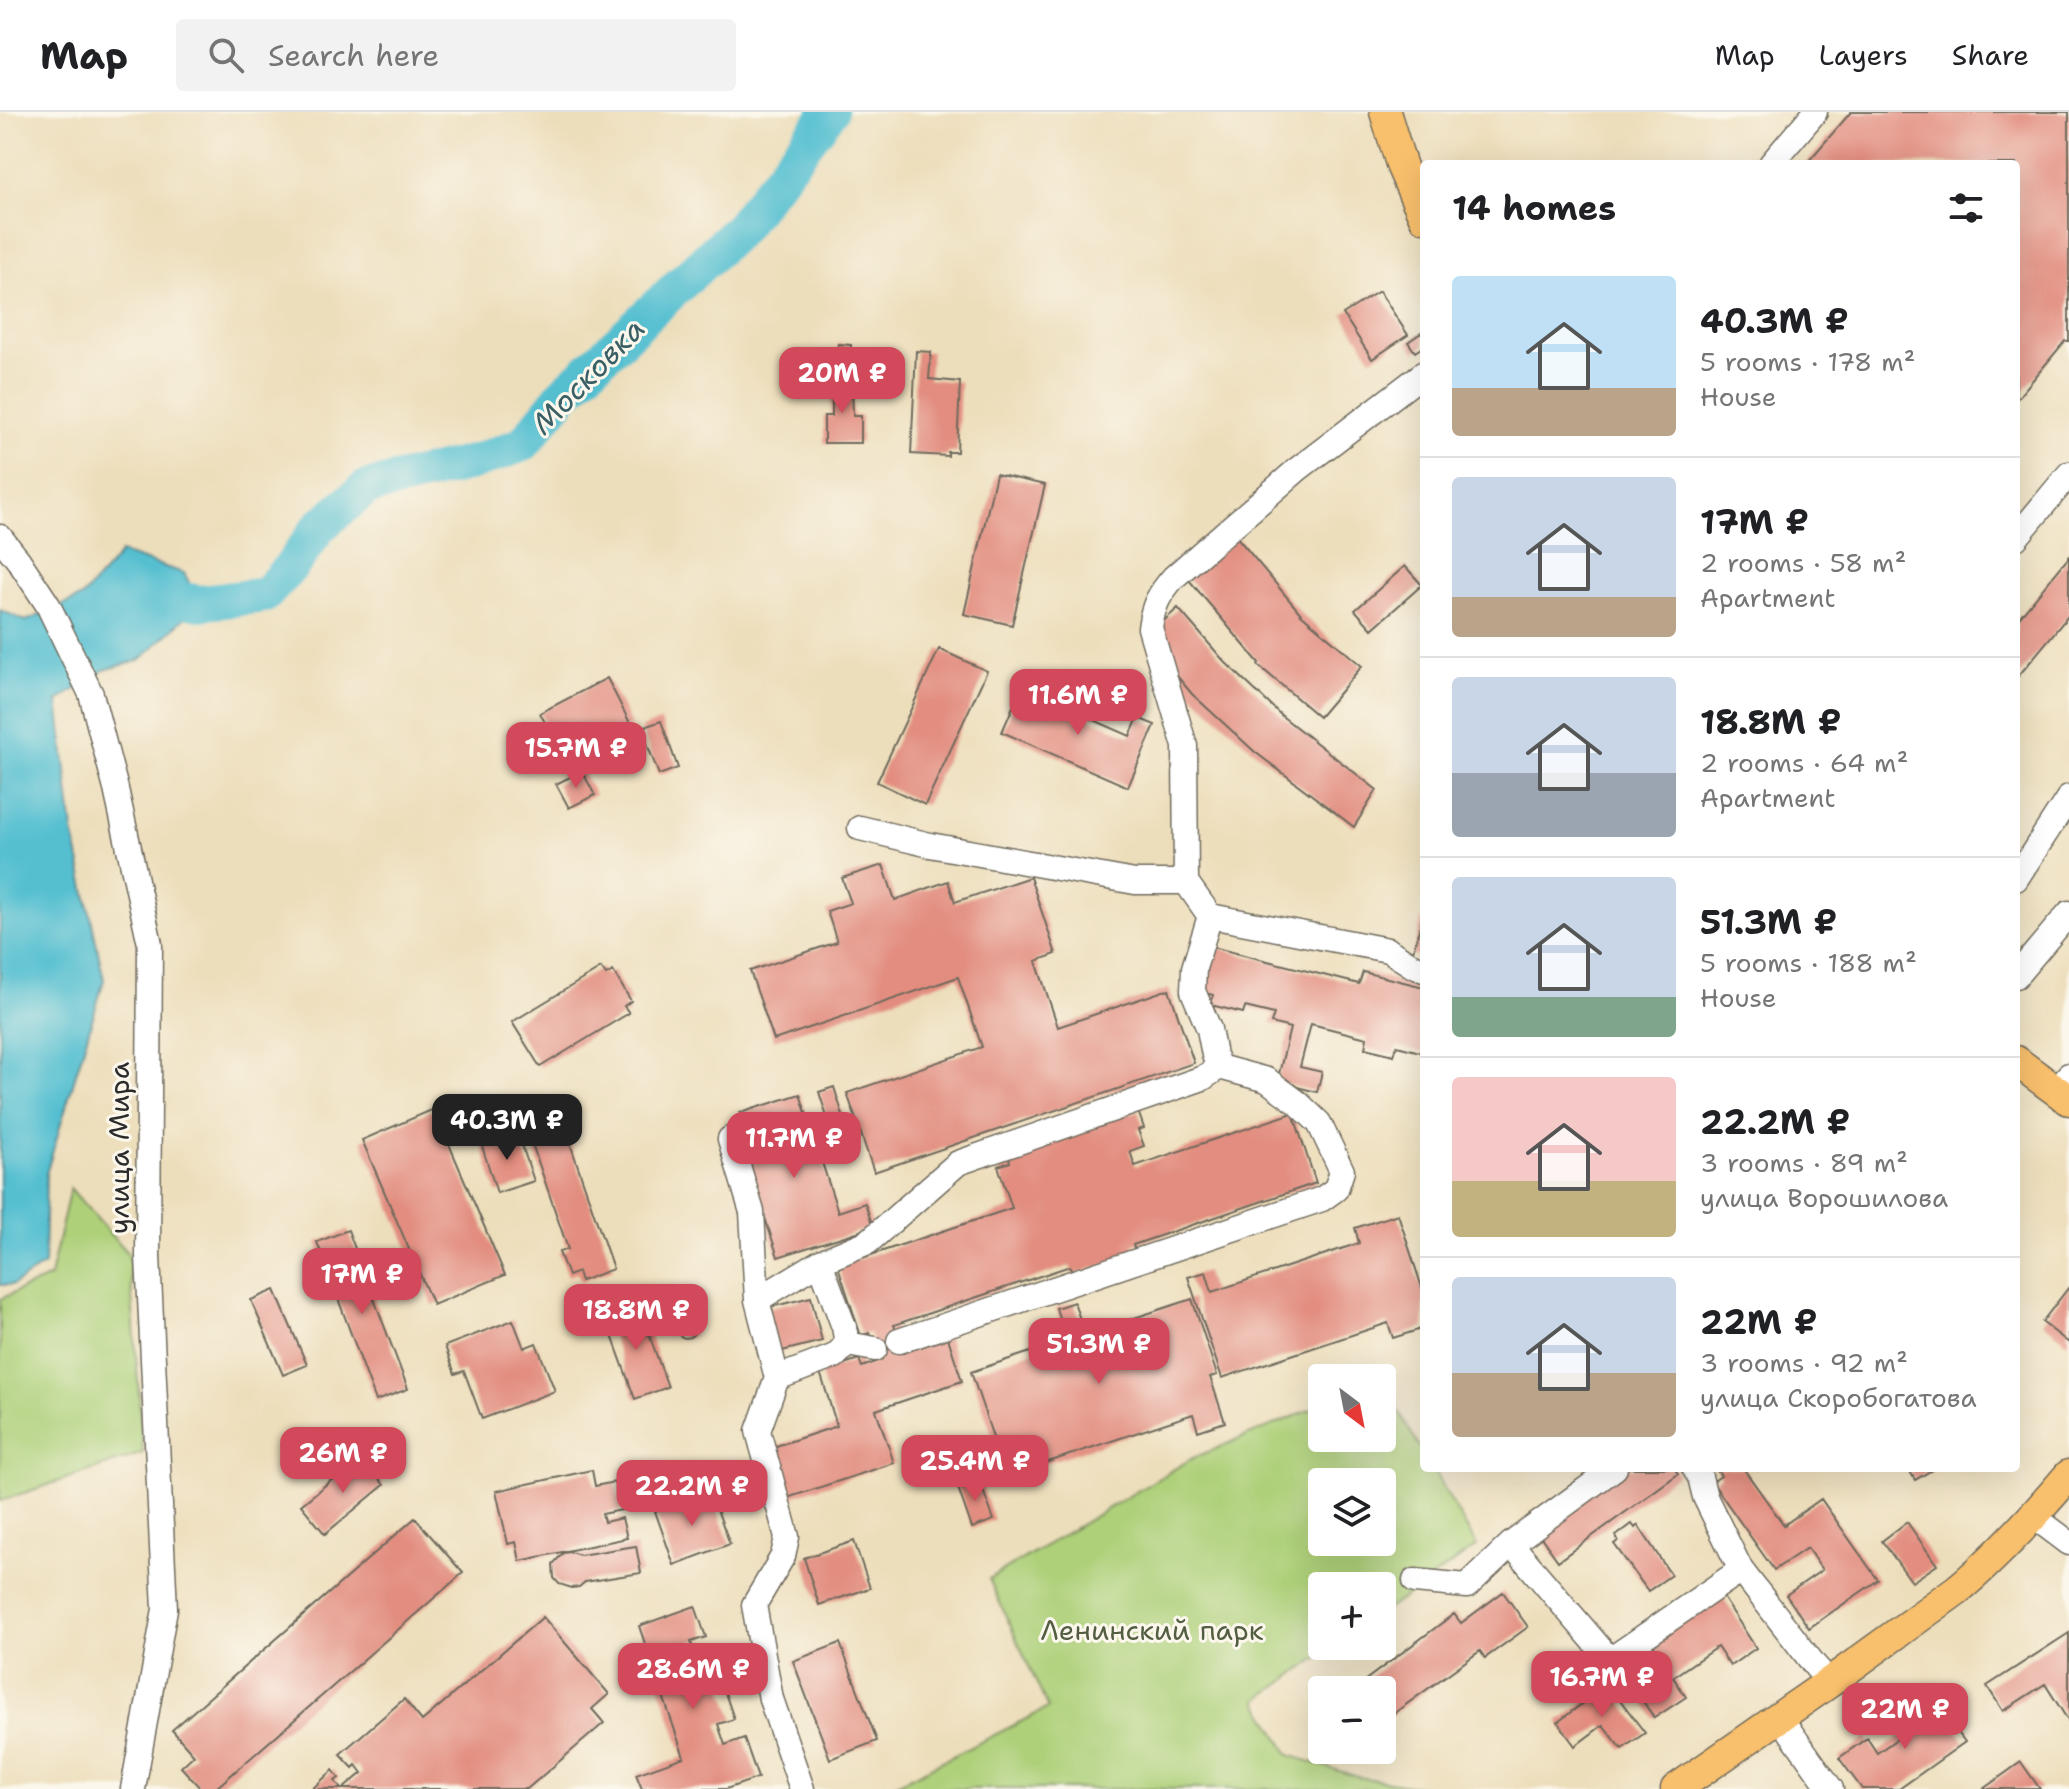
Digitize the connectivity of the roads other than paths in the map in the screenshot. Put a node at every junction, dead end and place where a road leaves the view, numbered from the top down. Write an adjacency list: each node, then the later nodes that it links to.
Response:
1 (1385, 112): 4 (main road)
2 (1815, 112): 3 (street)
3 (1774, 160)
4 (1420, 208)
5 (1420, 376): 12 (street)
6 (2069, 474): 7 (street)
7 (2020, 533)
8 (0, 537): 37 (street, улица Мира)
9 (2069, 797): 11 (street)
10 (860, 828): 12 (street)
11 (2020, 873)
12 (1186, 882): 14 (street)
13 (2069, 913): 16 (street)
14 (1210, 916): 15 (street); 18 (street)
15 (1420, 969)
16 (2020, 971)
17 (2020, 1063): 19 (main road)
18 (1219, 1067): 21 (street); 23 (street)
19 (2064, 1089)
20 (730, 1139): 22 (street)
21 (820, 1262): 22 (street); 24 (street)
22 (757, 1300): 26 (street)
23 (899, 1341)
24 (847, 1344): 25 (street); 26 (street)
25 (875, 1349)
26 (777, 1378): 38 (street)
27 (1610, 1472): 32 (street)
28 (1697, 1472): 33 (street)
29 (2069, 1475): 30 (main road)
30 (2033, 1516): 31 (street); 35 (main road)
31 (2069, 1543)
32 (1511, 1544): 33 (street); 34 (street)
33 (1741, 1570): 35 (street)
34 (1415, 1581)
35 (1830, 1682): 36 (main road)
36 (1779, 1716): 39 (main road); 40 (street)
37 (133, 1789)
38 (802, 1789)
39 (1676, 1789)
40 (1831, 1789)

